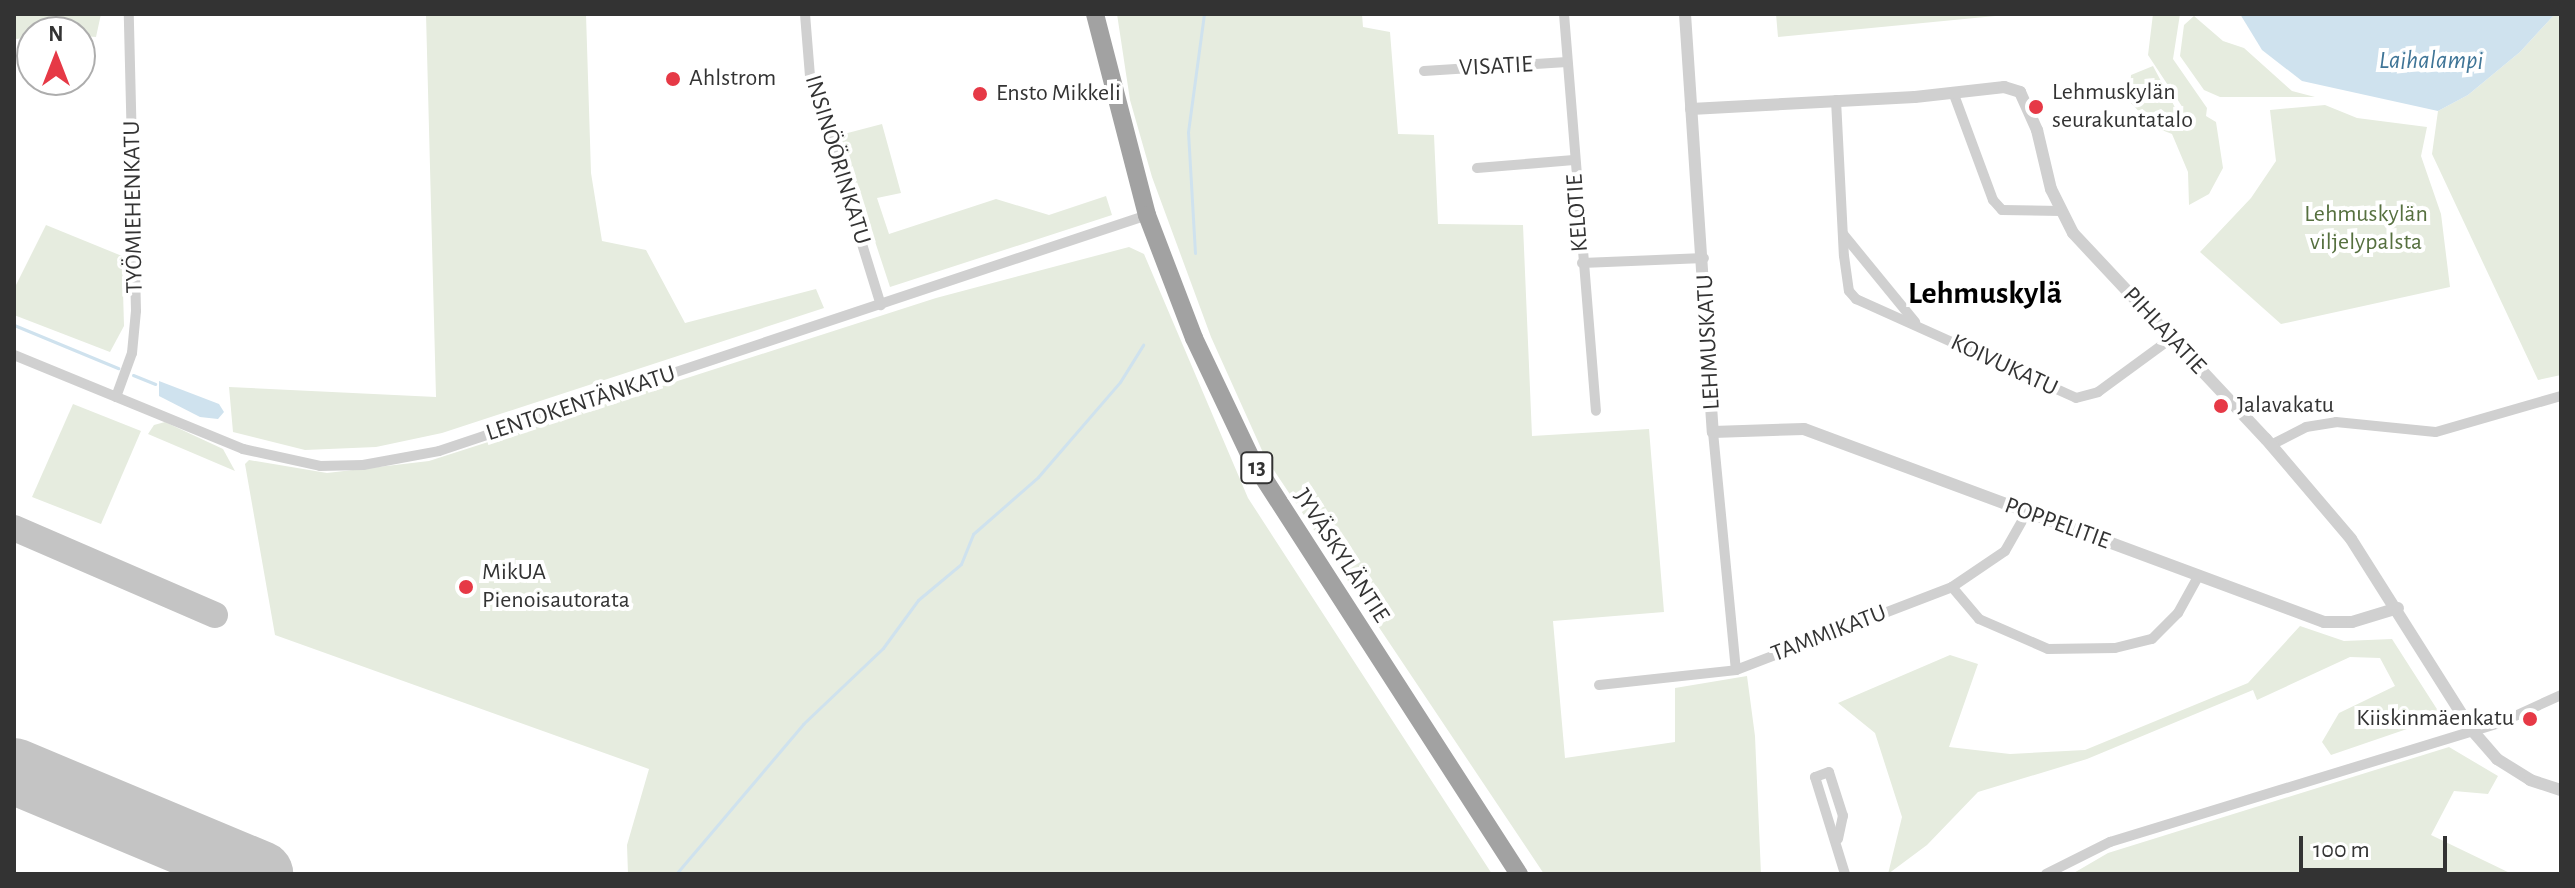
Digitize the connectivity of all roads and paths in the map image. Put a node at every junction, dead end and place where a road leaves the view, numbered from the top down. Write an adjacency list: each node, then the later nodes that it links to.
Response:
1 (129, 14): 23 (street, TYÖMIEHENKATU)
2 (805, 14): 18 (street, INSINÖÖRINKATU)
3 (1095, 14): 14 (highway, JYVÄSKYLÄNTIE / 13)
4 (1564, 14): 6 (street, KELOTIE)
5 (1685, 14): 10 (street, LEHMUSKATU)
6 (1567, 62): 7 (street, VISATIE); 11 (street, KELOTIE)
7 (1424, 71)
8 (1953, 92): 9 (street, PIHLAJATIE); 13 (street); 13 (street, PIHLAJATIE)
9 (1836, 100): 10 (street, PIHLAJATIE); 15 (street, KOIVUKATU)
10 (1691, 109): 16 (street, LEHMUSKATU)
11 (1574, 160): 12 (street); 17 (street, KELOTIE)
12 (1477, 168)
13 (2061, 211): 20 (street, PIHLAJATIE)
14 (1147, 215): 18 (street, LENTOKENTÄNKATU); 37 (highway, JYVÄSKYLÄNTIE / 13)
15 (1843, 234): 19 (street, KOIVUKATU); 19 (street, KOIVUKATU)
16 (1704, 258): 17 (street); 25 (street, LEHMUSKATU)
17 (1582, 263): 24 (street, KELOTIE)
18 (881, 305): 23 (street, LENTOKENTÄNKATU)
19 (1917, 325): 20 (street, KOIVUKATU)
20 (2169, 340): 26 (street, PIHLAJATIE)
21 (14, 355): 23 (street, LENTOKENTÄNKATU)
22 (2561, 396): 26 (street)
23 (116, 397)
24 (1596, 411)
25 (1713, 432): 27 (street, POPPELITIE); 31 (street, LEHMUSKATU)
26 (2271, 445): 30 (street, PIHLAJATIE)
27 (2026, 514): 28 (street, POPPELITIE); 29 (street, TAMMIKATU)
28 (2199, 575): 29 (street); 30 (street, POPPELITIE)
29 (1952, 587): 31 (street, TAMMIKATU)
30 (2398, 608): 34 (street, PIHLAJATIE)
31 (1736, 670): 32 (street, TAMMIKATU)
32 (1599, 685)
33 (2561, 695): 34 (street)
34 (2471, 729): 35 (street, PIHLAJATIE); 39 (street)
35 (2561, 790)
36 (1838, 839): 36 (street); 38 (street)
37 (1519, 874)
38 (1845, 874)
39 (2046, 874)

